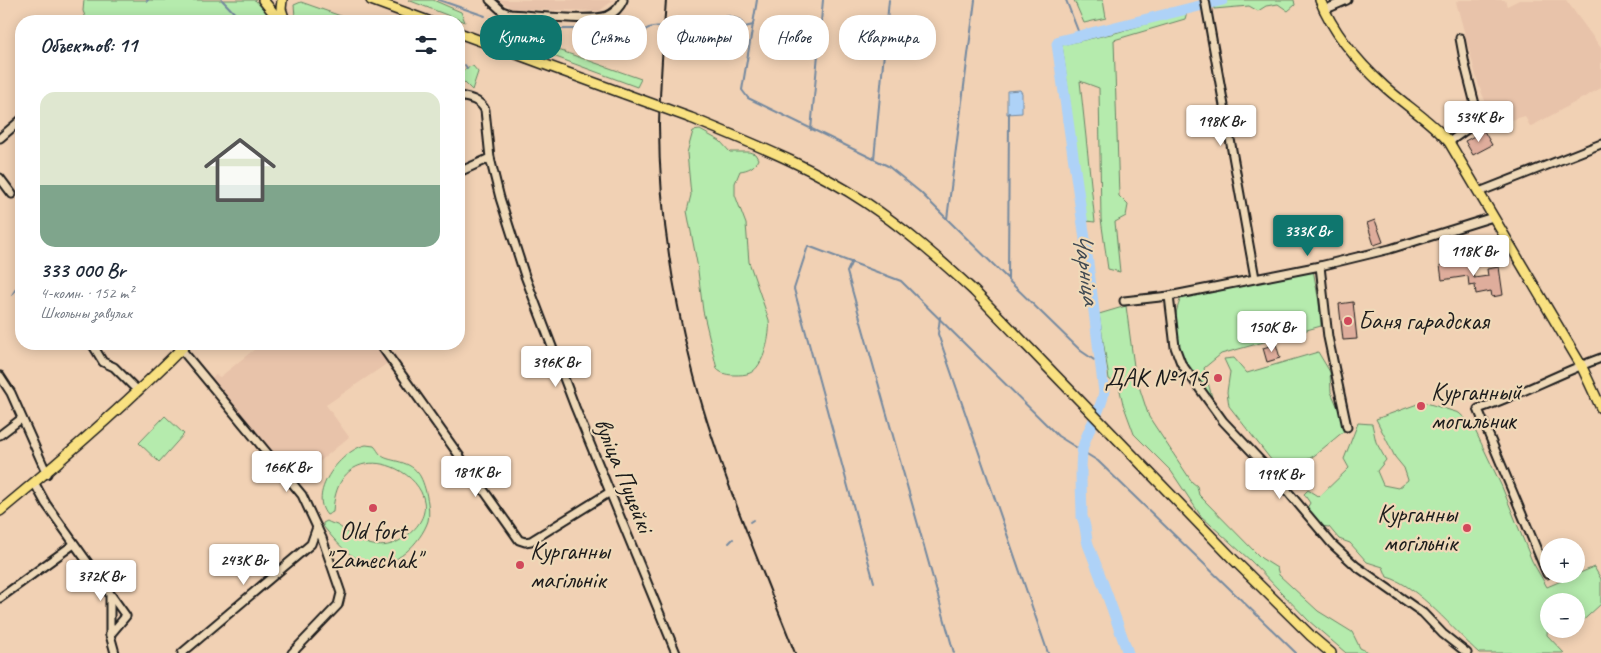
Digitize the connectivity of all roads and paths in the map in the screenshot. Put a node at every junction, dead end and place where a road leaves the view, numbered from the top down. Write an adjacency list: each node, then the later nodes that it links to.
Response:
1 (263, 0): 10 (main road)
2 (282, 0): 11 (main road)
3 (371, 0): 12 (main road)
4 (490, 0): 5 (street)
5 (624, 0)
6 (1205, 0): 27 (street)
7 (1320, 0): 9 (main road)
8 (1347, 0): 9 (street)
9 (1324, 10): 18 (main road)
10 (275, 15)
11 (283, 15)
12 (412, 15)
13 (465, 35): 56 (main road, bridge)
14 (1460, 38): 18 (street)
15 (465, 97): 20 (street, вуліца Пуцейкі)
16 (15, 125): 17 (street)
17 (0, 138)
18 (1449, 142): 23 (main road)
19 (1601, 144): 23 (street)
20 (490, 158): 21 (street); 44 (street, вуліца Пуцейкі)
21 (465, 169)
22 (0, 178): 24 (street)
23 (1479, 192): 25 (main road)
24 (12, 194)
25 (1493, 217): 26 (street); 35 (main road)
26 (1320, 266): 27 (street); 40 (street)
27 (1255, 278): 28 (street)
28 (1169, 296): 29 (street); 57 (street)
29 (1124, 302)
30 (95, 350): 37 (street)
31 (180, 350): 37 (main road)
32 (187, 350): 46 (street)
33 (384, 350): 44 (street)
34 (1601, 358): 35 (street)
35 (1581, 365): 38 (main road); 48 (street)
36 (0, 376): 39 (street)
37 (138, 391): 42 (main road)
38 (1601, 408)
39 (21, 419): 41 (street); 42 (street)
40 (1347, 427)
41 (0, 435)
42 (47, 474): 43 (main road)
43 (35, 484): 45 (main road); 47 (street)
44 (610, 492): 55 (street, вуліца Пуцейкі)
45 (0, 511)
46 (317, 527): 53 (street); 54 (street)
47 (74, 544): 49 (street); 50 (street)
48 (1540, 557)
49 (110, 595): 51 (street); 51 (street)
50 (0, 598)
51 (110, 635): 52 (street)
52 (114, 653)
53 (182, 653)
54 (292, 653)
55 (676, 653)
56 (1330, 653)
57 (1466, 653)

